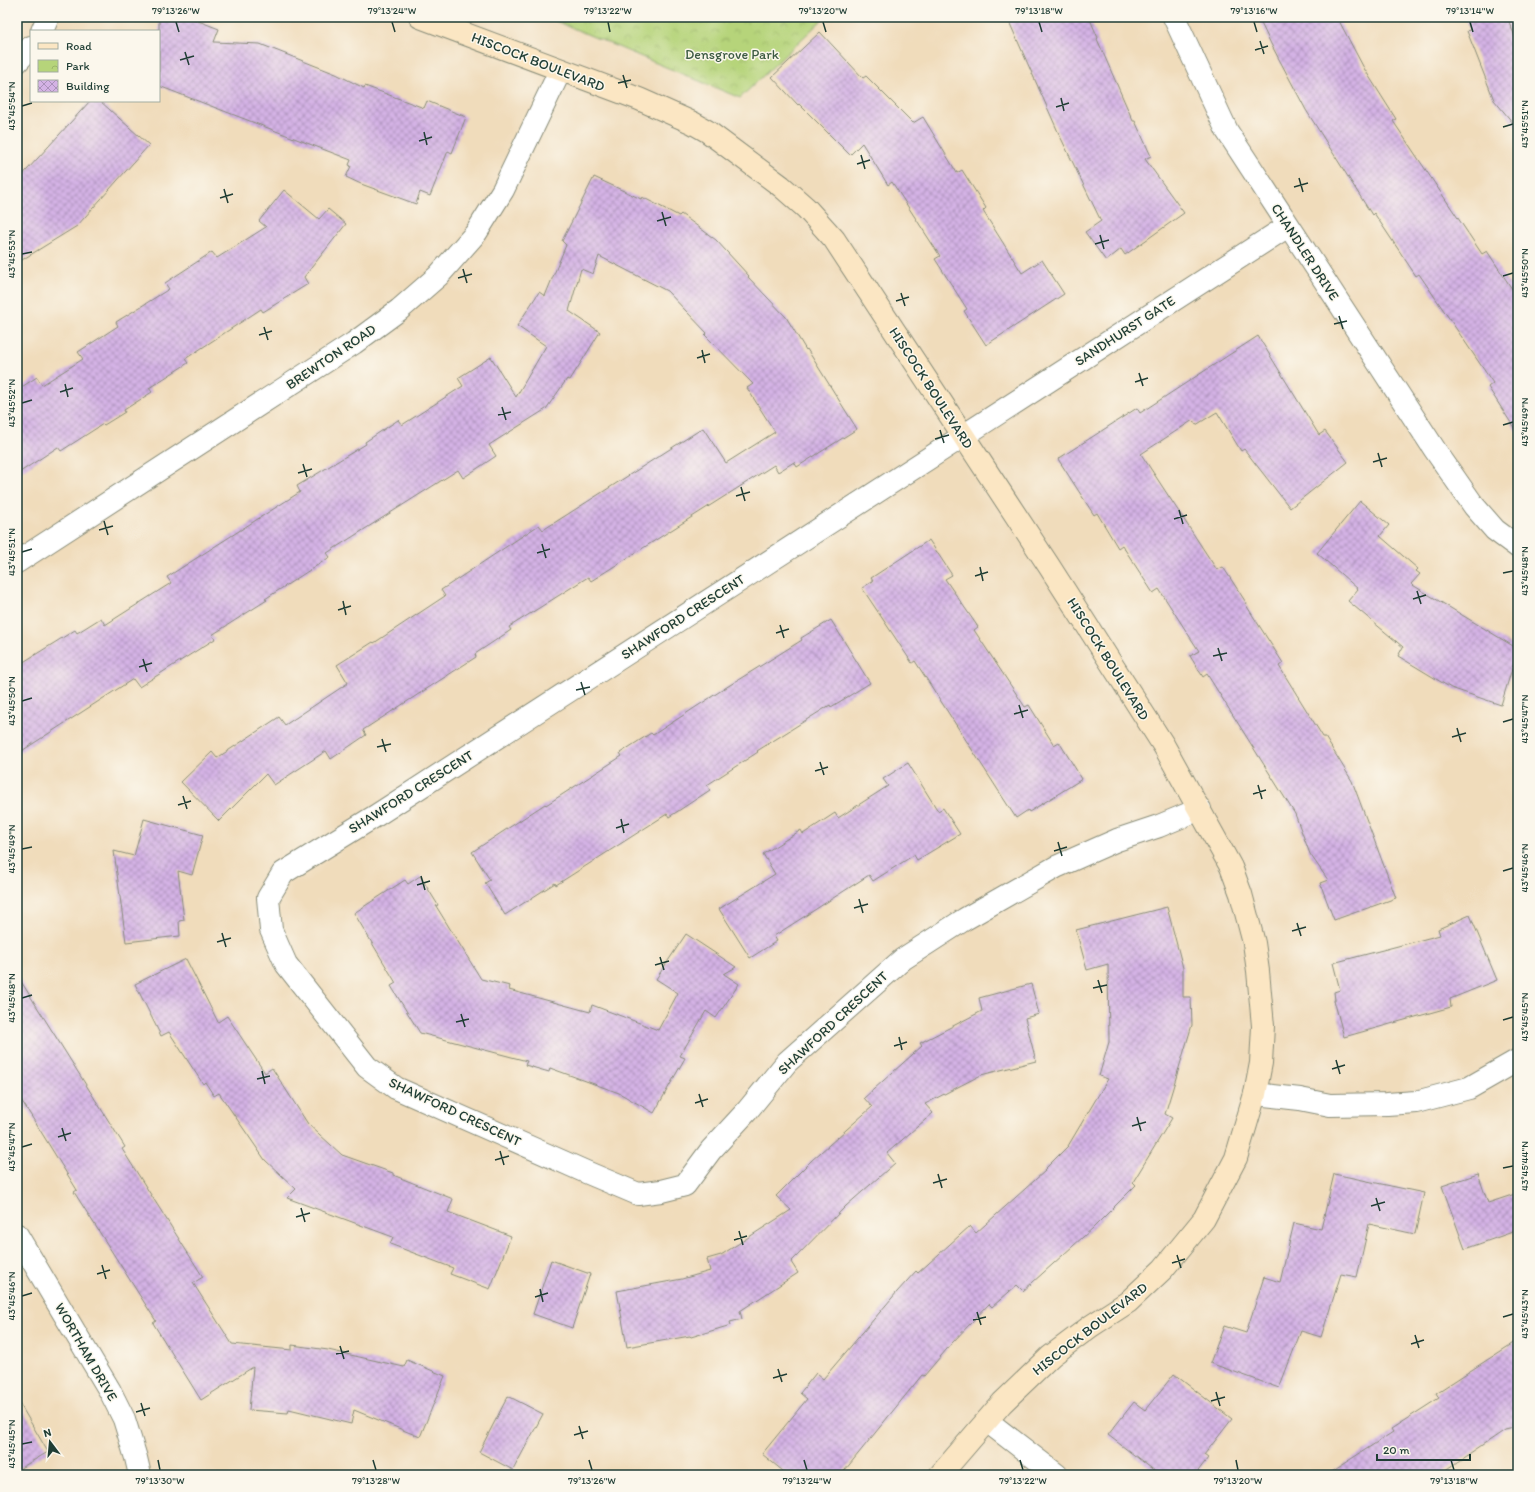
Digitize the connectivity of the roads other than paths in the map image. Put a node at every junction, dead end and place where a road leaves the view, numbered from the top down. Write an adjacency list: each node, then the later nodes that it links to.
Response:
1 (48, 17): 4 (street)
2 (420, 17): 7 (street, HISCOCK BOULEVARD)
3 (1174, 17): 8 (street, CHANDLER DRIVE)
4 (42, 30)
5 (30, 48): 6 (street)
6 (17, 62)
7 (560, 71): 9 (street, HISCOCK BOULEVARD); 11 (street, BREWTON ROAD)
8 (1288, 226): 9 (street, SANDHURST GATE); 10 (street, CHANDLER DRIVE)
9 (962, 436): 12 (street, HISCOCK BOULEVARD); 12 (street, SHAWFORD CRESCENT)
10 (1518, 547)
11 (17, 562)
12 (1200, 809): 14 (street, HISCOCK BOULEVARD)
13 (1518, 1060): 14 (street)
14 (1255, 1094): 16 (street, HISCOCK BOULEVARD)
15 (17, 1235): 17 (street, WORTHAM DRIVE)
16 (987, 1421): 18 (street, HISCOCK BOULEVARD); 19 (street)
17 (140, 1475)
18 (940, 1475)
19 (1057, 1475)

